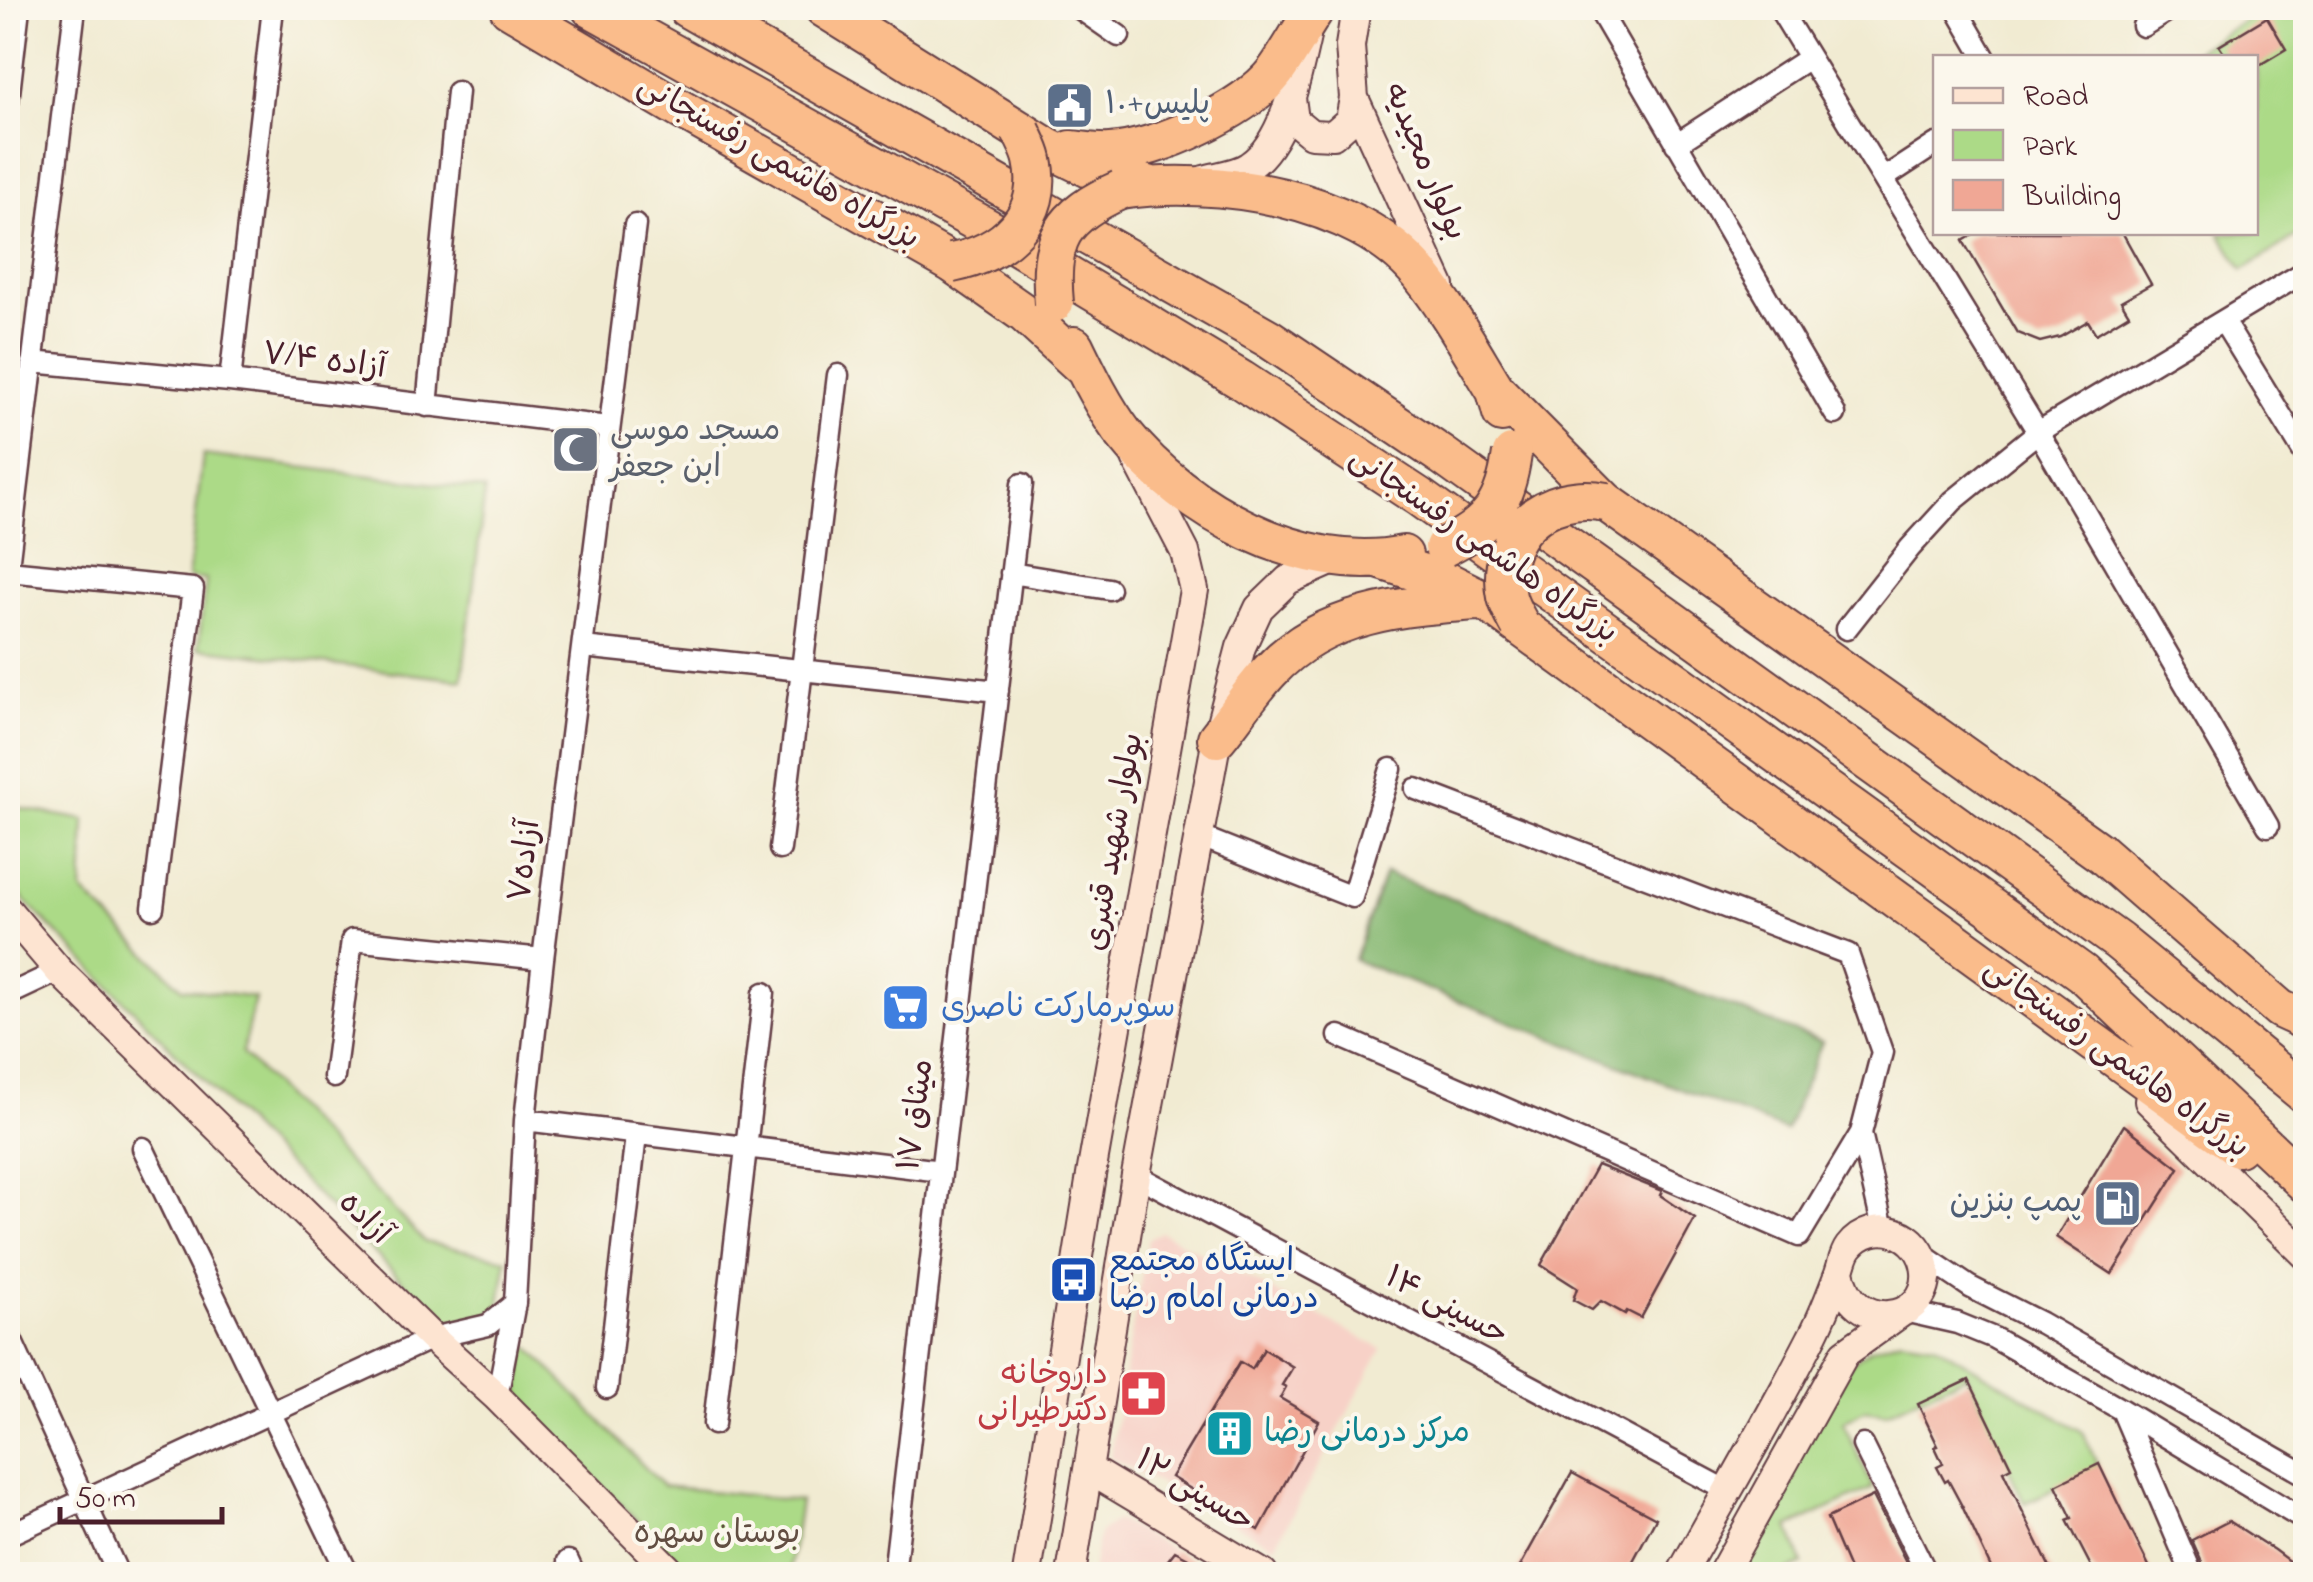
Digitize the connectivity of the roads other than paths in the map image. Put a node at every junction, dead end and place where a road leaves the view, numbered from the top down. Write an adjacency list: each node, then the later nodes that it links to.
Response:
1 (19, 8): 22 (street)
2 (75, 8): 34 (street)
3 (273, 8): 37 (street)
4 (509, 8): 30 (highway, بزرگراه هاشمی رفسنجانی)
5 (591, 8): 84 (highway, بزرگراه هاشمی رفسنجانی)
6 (687, 8): 75 (highway, بزرگراه هاشمی رفسنجانی)
7 (824, 8): 23 (highway)
8 (1079, 8): 16 (street)
9 (1356, 8): 21 (main road, بولوار مجیدیه)
10 (1598, 8): 24 (street)
11 (1778, 8): 18 (street)
12 (1956, 8): 17 (street)
13 (2172, 8): 15 (street)
14 (1313, 10): 20 (main road); 23 (highway)
15 (2143, 26)
16 (1119, 36)
17 (1983, 55)
18 (1809, 58): 24 (street); 26 (street)
19 (457, 92): 39 (street)
20 (1291, 98): 21 (main road); 27 (main road)
21 (1354, 98): 33 (main road, بولوار مجیدیه)
22 (8, 102)
23 (1034, 139): 28 (highway); 30 (highway, bridge)
24 (1676, 144): 40 (street)
25 (1933, 146): 26 (street)
26 (1884, 178): 43 (street)
27 (1188, 184): 28 (highway); 33 (highway)
28 (1135, 188): 35 (highway, bridge)
29 (635, 225): 41 (street, آزاده۷)
30 (952, 262): 35 (highway, بزرگراه هاشمی رفسنجانی)
31 (2306, 271): 32 (street)
32 (2223, 320): 43 (street); 44 (street)
33 (1463, 338): 38 (highway)
34 (32, 362): 37 (street, آزاده ۷/۴); 49 (street)
35 (1085, 369): 42 (highway)
36 (838, 375): 56 (street)
37 (230, 381): 39 (street, آزاده ۷/۴)
38 (1496, 391): 46 (highway); 48 (highway, bridge)
39 (427, 406): 41 (street, آزاده ۷/۴)
40 (1835, 414)
41 (608, 427): 55 (street, آزاده۷)
42 (1122, 432): 47 (highway); 81 (main road, بولوار شهید قنبری)
43 (2038, 432): 54 (street); 61 (street)
44 (2306, 456)
45 (1022, 484): 50 (street, میثاق ۱۷)
46 (1606, 502): 53 (highway, bridge); 71 (highway)
47 (1340, 557): 48 (highway); 58 (main road)
48 (1380, 560): 52 (highway, بزرگراه هاشمی رفسنجانی)
49 (8, 569): 64 (street)
50 (1011, 574): 51 (street); 57 (street, میثاق ۱۷)
51 (1109, 590)
52 (1484, 600): 53 (highway, بزرگراه هاشمی رفسنجانی); 58 (highway)
53 (1520, 625): 70 (highway, بزرگراه هاشمی رفسنجانی)
54 (1846, 629)
55 (583, 647): 56 (street); 66 (street, آزاده۷)
56 (803, 669): 57 (street); 63 (street)
57 (998, 691): 82 (street, میثاق ۱۷)
58 (1217, 738): 62 (main road)
59 (1391, 769): 62 (street)
60 (1416, 789): 77 (street)
61 (2268, 826)
62 (1199, 836): 83 (main road)
63 (780, 849)
64 (154, 908)
65 (8, 911): 67 (main road, آزاده)
66 (543, 959): 74 (street); 76 (street, آزاده۷)
67 (59, 971): 69 (street); 93 (main road, آزاده)
68 (764, 993): 80 (street)
69 (8, 996)
70 (2043, 1008): 85 (highway, بزرگراه هاشمی رفسنجانی); 87 (main road)
71 (2293, 1015): 73 (highway)
72 (1339, 1036): 77 (street)
73 (2306, 1044)
74 (334, 1077)
75 (2306, 1095)
76 (526, 1120): 78 (street); 90 (street, آزاده۷)
77 (1861, 1133): 86 (street)
78 (636, 1134): 80 (street); 94 (street)
79 (144, 1148): 97 (street)
80 (746, 1148): 82 (street); 98 (street)
81 (1092, 1168): 83 (main road); 110 (main road, بولوار شهید قنبری)
82 (941, 1171): 109 (street, میثاق ۱۷)
83 (1136, 1174): 100 (main road); 102 (street, حسینی ۱۴)
84 (2306, 1184)
85 (2306, 1195)
86 (1883, 1229): 88 (main road); 89 (main road)
87 (2306, 1255)
88 (1924, 1256): 91 (main road); 101 (street)
89 (1840, 1271): 91 (main road); 102 (main road)
90 (515, 1303): 93 (street); 95 (street, آزاده۷)
91 (1904, 1311): 96 (street); 114 (main road)
92 (8, 1332): 103 (street)
93 (432, 1338): 95 (main road, آزاده); 97 (street)
94 (607, 1388)
95 (497, 1397): 108 (main road, آزاده)
96 (2122, 1410): 104 (street); 116 (street)
97 (272, 1412): 103 (street); 107 (street)
98 (714, 1424)
99 (1864, 1445): 115 (street)
100 (1088, 1469): 111 (main road); 112 (main road, حسینی ۱۲)
101 (2306, 1475)
102 (1728, 1491): 113 (main road)
103 (84, 1500): 105 (street); 106 (street)
104 (2306, 1521)
105 (8, 1536)
106 (118, 1574)
107 (348, 1574)
108 (673, 1574)
109 (894, 1574)
110 (1026, 1574)
111 (1071, 1574)
112 (1263, 1574)
113 (1682, 1574)
114 (1722, 1574)
115 (1927, 1574)
116 (2192, 1574)

